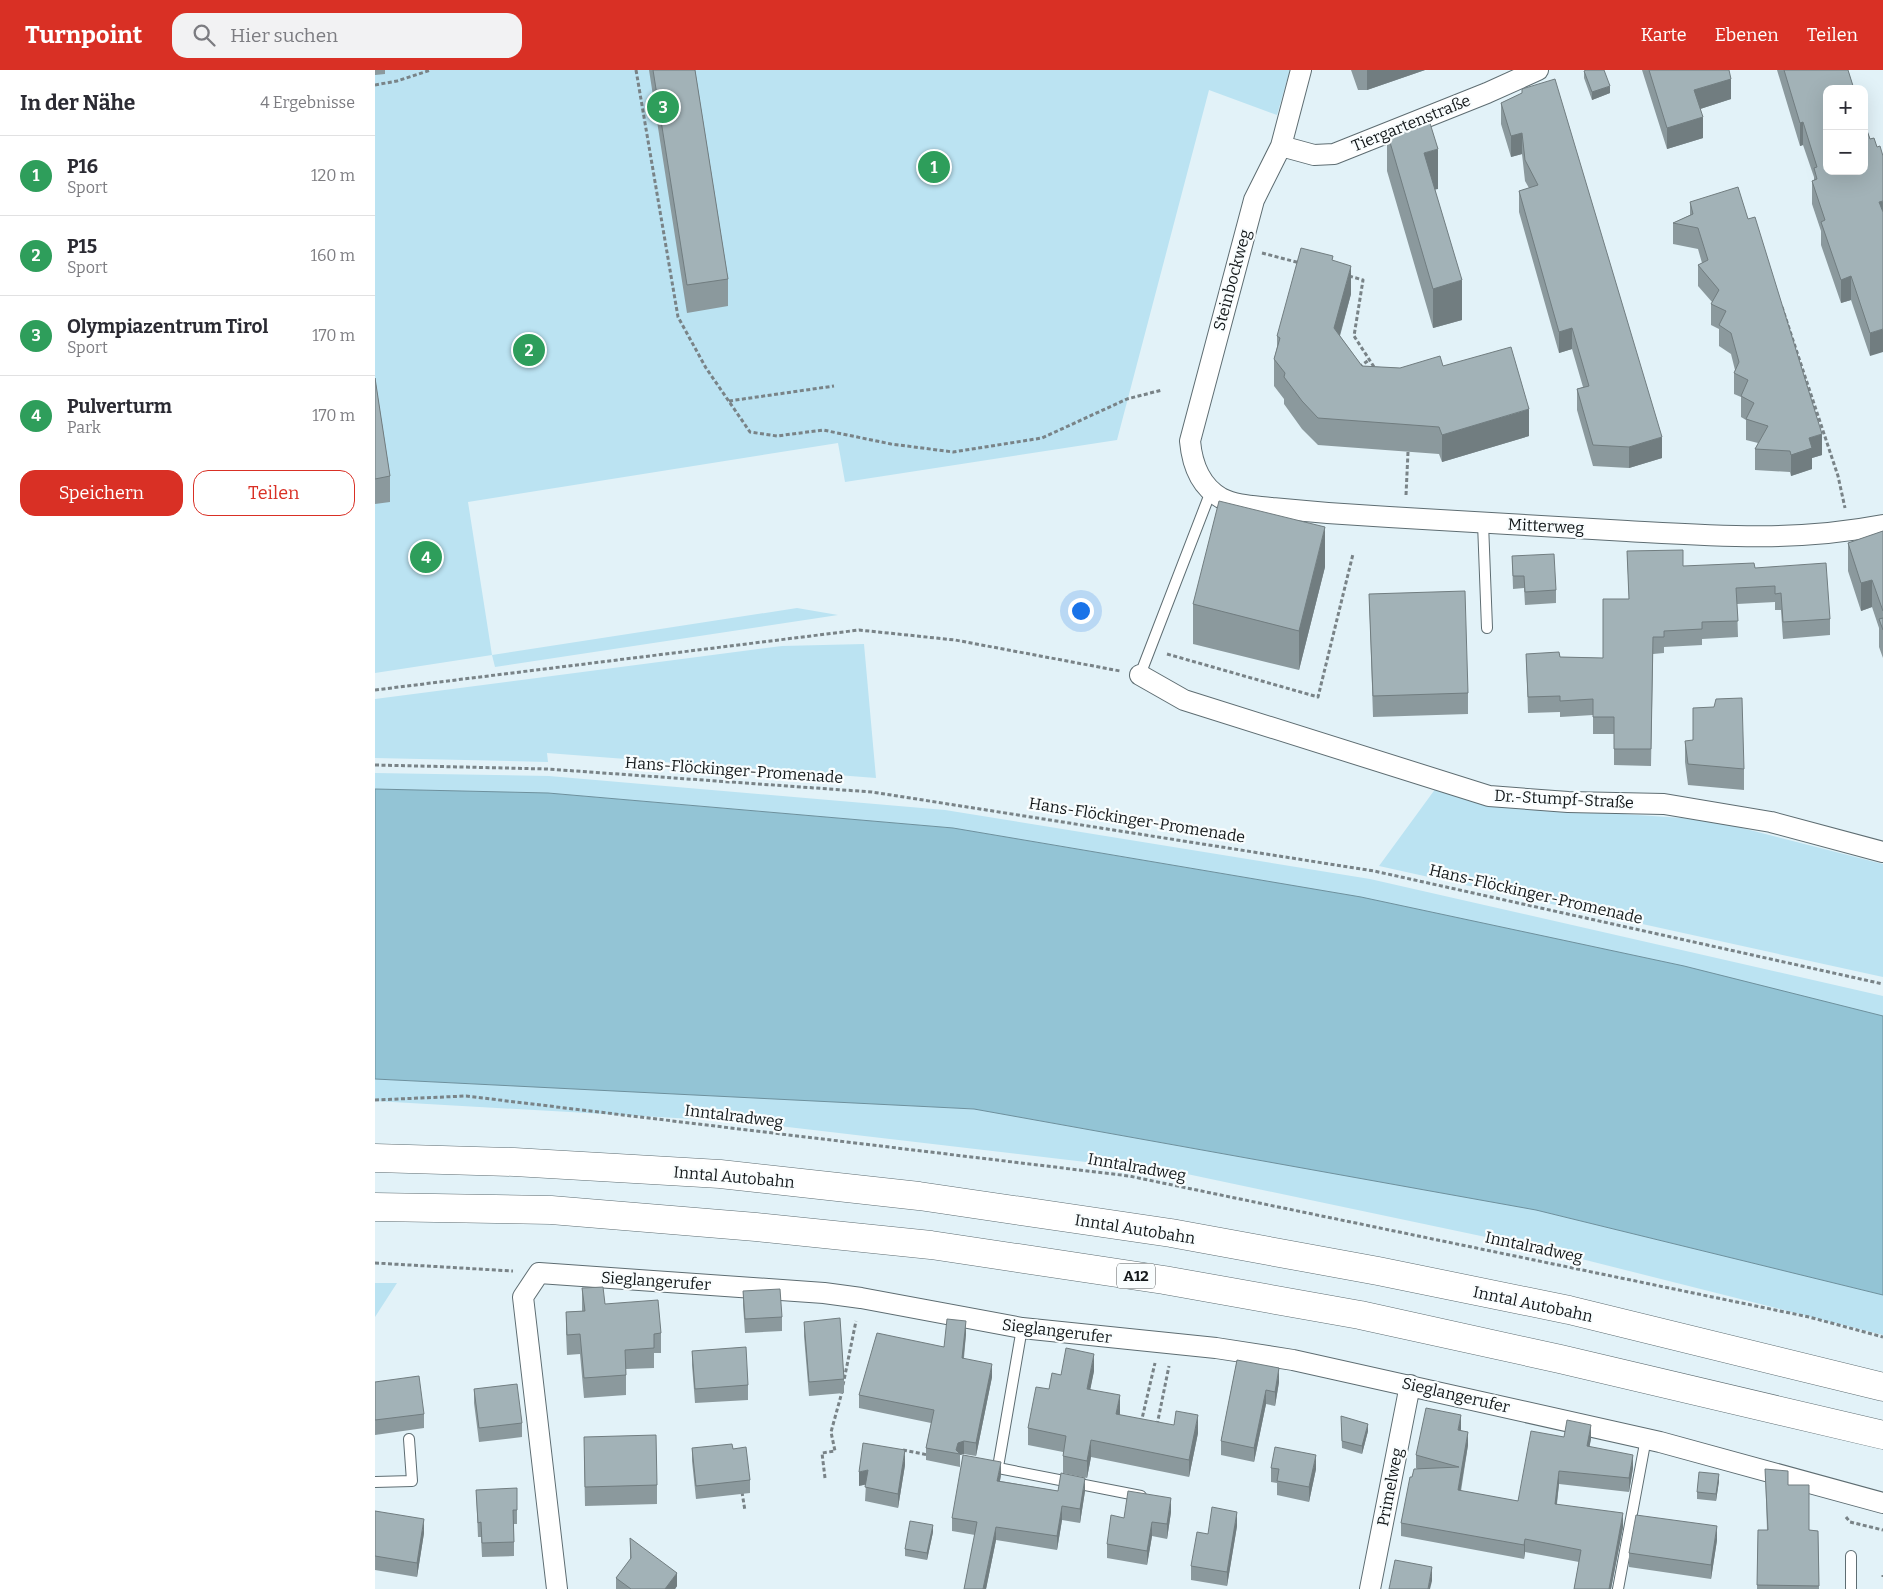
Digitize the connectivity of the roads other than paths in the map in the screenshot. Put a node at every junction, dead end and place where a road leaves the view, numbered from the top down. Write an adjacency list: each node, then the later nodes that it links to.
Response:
1 (1301, 70): 3 (street, Steinbockweg)
2 (1538, 70): 3 (street, Tiergartenstraße)
3 (1281, 146): 4 (street, Steinbockweg)
4 (1211, 491): 5 (street, Mitterweg); 8 (lane)
5 (1483, 523): 6 (street, Mitterweg); 7 (lane)
6 (1883, 525)
7 (1487, 628)
8 (1140, 675): 9 (street, Dr.-Stumpf-Straße)
9 (1883, 852)
10 (375, 1158): 14 (highway, Inntal Autobahn)
11 (375, 1207): 15 (highway, A12)
12 (1022, 1328): 13 (street, Sieglangerufer); 19 (lane); 24 (street, Sieglangerufer)
13 (1410, 1385): 16 (street, Sieglangerufer); 25 (street, Primelweg)
14 (1883, 1387)
15 (1883, 1435)
16 (1647, 1438): 22 (street, Sieglangerufer); 26 (lane)
17 (409, 1439): 20 (lane)
18 (980, 1464): 19 (lane)
19 (997, 1467): 21 (lane)
20 (375, 1482)
21 (1145, 1496)
22 (1883, 1503)
23 (1851, 1556): 27 (lane)
24 (557, 1589)
25 (1371, 1589)
26 (1617, 1589)
27 (1851, 1589)

